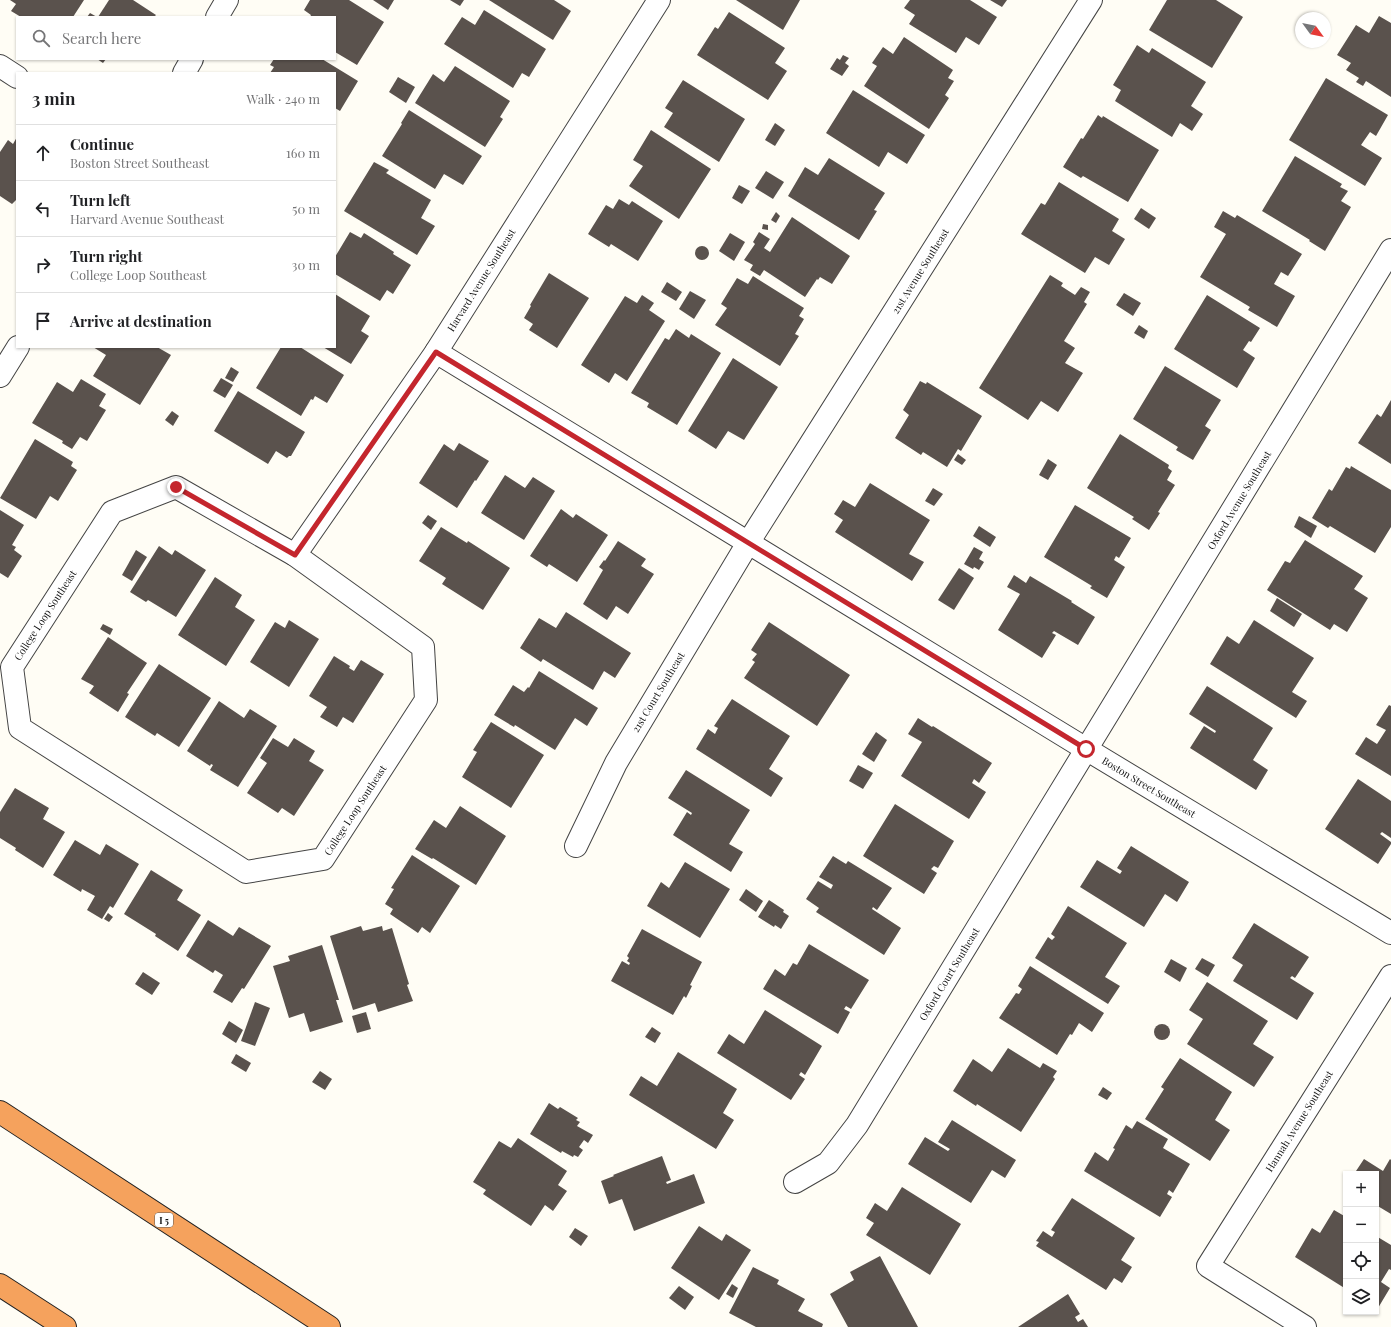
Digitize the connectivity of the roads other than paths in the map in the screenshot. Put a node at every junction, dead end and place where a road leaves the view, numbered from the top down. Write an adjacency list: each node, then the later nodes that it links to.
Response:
1 (227, 0): 4 (street)
2 (659, 0): 11 (street, Harvard Avenue Southeast)
3 (1092, 0): 13 (street, 21st Avenue Southeast)
4 (218, 16)
5 (191, 60): 7 (street)
6 (0, 66): 8 (street)
7 (185, 72)
8 (16, 76)
9 (1391, 250): 15 (street, Oxford Avenue Southeast)
10 (17, 348): 12 (street)
11 (436, 352): 13 (street, Boston Street Southeast); 14 (street, Harvard Avenue Southeast)
12 (0, 376)
13 (748, 543): 15 (street, Boston Street Southeast); 16 (street, 21st Court Southeast)
14 (295, 555): 14 (street, College Loop Southeast)
15 (1086, 749): 17 (street, Boston Street Southeast); 20 (street, Oxford Court Southeast)
16 (576, 846)
17 (1391, 933)
18 (1391, 976): 24 (street, Hannah Avenue Southeast)
19 (0, 1112): 23 (highway, I 5)
20 (795, 1182)
21 (0, 1285): 22 (highway)
22 (65, 1327)
23 (329, 1327)
24 (1305, 1327)

